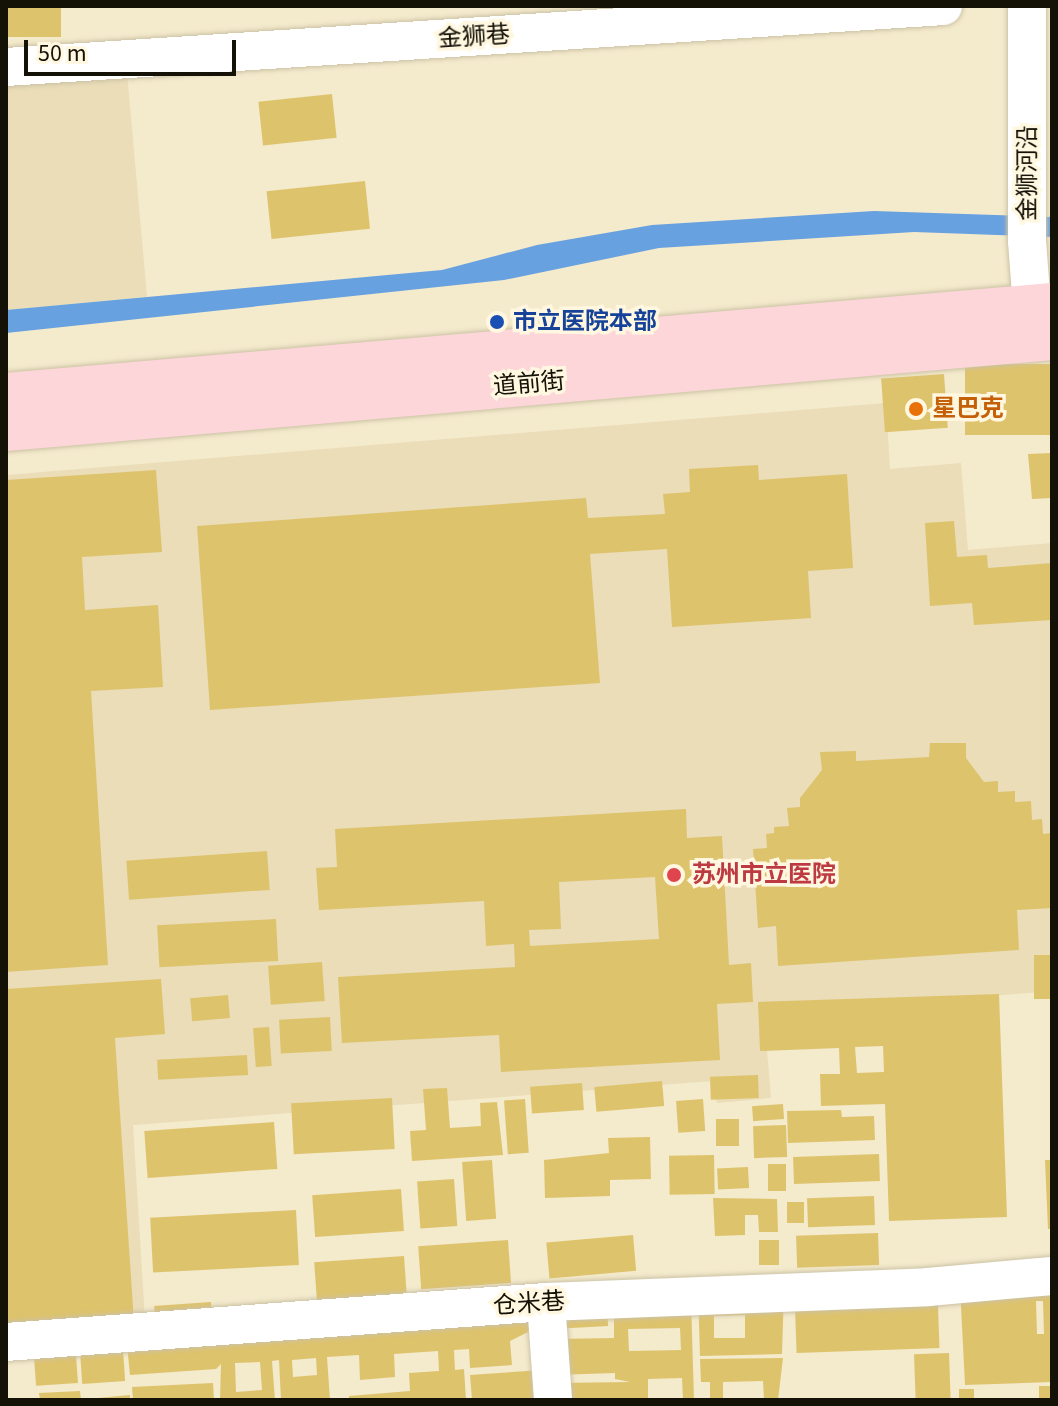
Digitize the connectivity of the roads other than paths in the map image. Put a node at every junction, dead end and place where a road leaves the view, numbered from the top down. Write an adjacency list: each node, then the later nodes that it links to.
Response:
1 (943, 6): 3 (street, 金狮巷)
2 (1027, 6): 5 (street, 金狮河沿)
3 (554, 19): 4 (street, 金狮巷)
4 (6, 67)
5 (1040, 143): 6 (street, 金狮河沿)
6 (1043, 322): 7 (main road, 道前街); 8 (main road, 道前街)
7 (6, 395)
8 (6, 429)
9 (1052, 1276): 10 (street, 仓米巷)
10 (546, 1302): 11 (street, 仓米巷); 12 (street)
11 (6, 1342)
12 (553, 1400)

